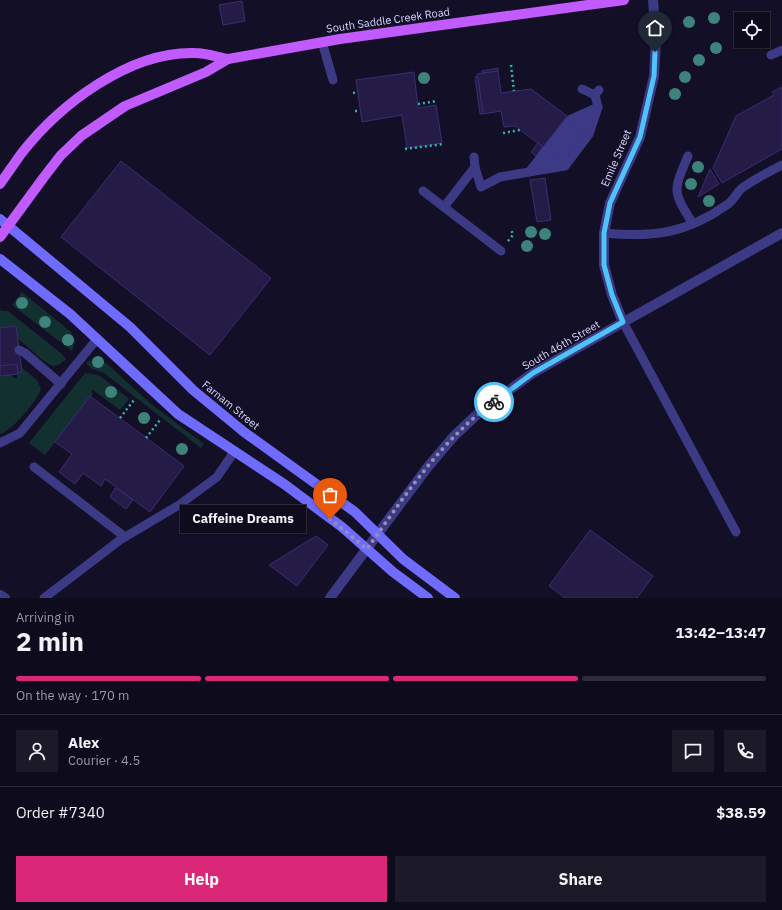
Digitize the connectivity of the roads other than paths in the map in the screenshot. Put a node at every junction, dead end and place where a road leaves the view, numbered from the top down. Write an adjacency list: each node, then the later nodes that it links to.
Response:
1 (624, 0): 3 (main road, South Saddle Creek Road)
2 (653, 0): 20 (street, Emile Street)
3 (322, 42): 6 (main road, South Saddle Creek Road); 7 (lane)
4 (782, 50): 5 (lane)
5 (772, 55)
6 (228, 59): 15 (main road, South Saddle Creek Road); 18 (main road, South Saddle Creek Road)
7 (333, 80)
8 (582, 89): 9 (lane)
9 (598, 108): 14 (lane); 14 (lane)
10 (688, 156): 19 (lane)
11 (474, 157): 13 (lane)
12 (782, 165): 19 (lane)
13 (475, 166): 14 (lane); 17 (lane)
14 (529, 172)
15 (0, 184)
16 (423, 191): 17 (lane)
17 (444, 207): 23 (lane)
18 (4, 222): 22 (main road, South Saddle Creek Road); 33 (main road, Farnam Street)
19 (693, 224): 20 (lane)
20 (604, 233): 25 (street, Emile Street)
21 (782, 233): 25 (street, South 46th Street)
22 (0, 236)
23 (501, 251)
24 (0, 259): 26 (main road)
25 (623, 322): 32 (lane); 33 (street, South 46th Street)
26 (97, 338): 28 (lane); 30 (main road)
27 (19, 350): 28 (lane)
28 (61, 384): 29 (lane)
29 (0, 443)
30 (234, 452): 34 (lane); 35 (main road)
31 (34, 467): 34 (lane)
32 (736, 532)
33 (378, 534): 35 (street, South 46th Street); 41 (main road, Farnam Street)
34 (125, 537): 38 (lane)
35 (367, 549): 39 (street, South 46th Street); 40 (main road)
36 (0, 595): 37 (street)
37 (5, 598)
38 (44, 598)
39 (330, 598)
40 (428, 598)
41 (455, 598)

